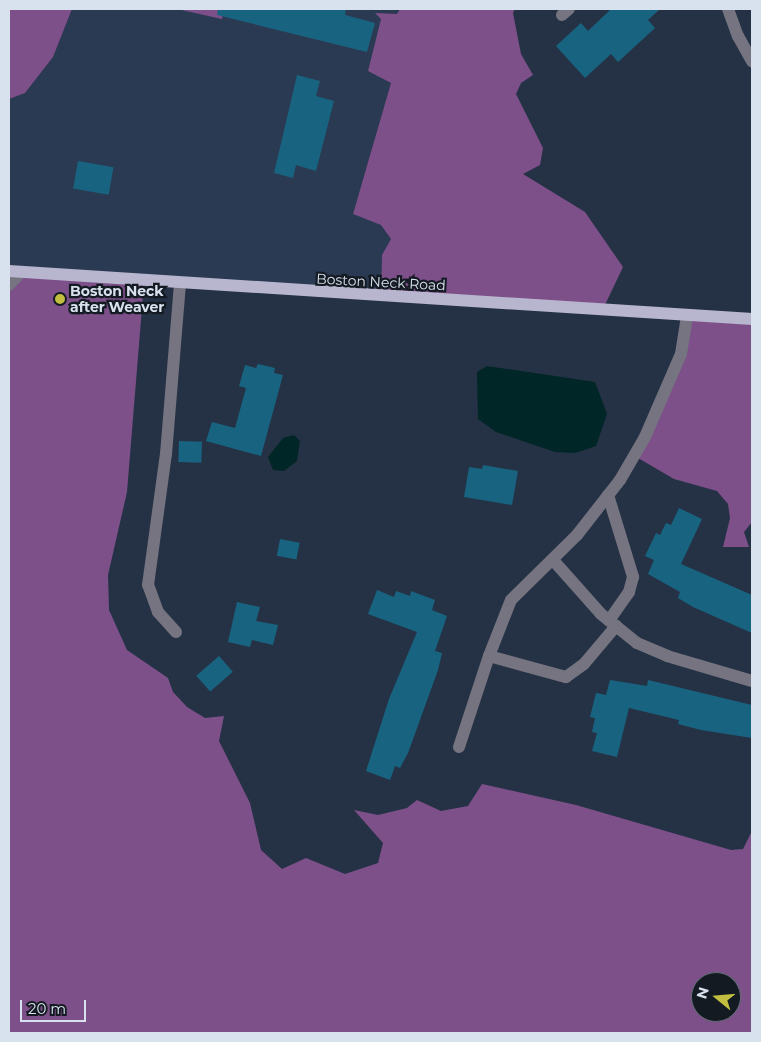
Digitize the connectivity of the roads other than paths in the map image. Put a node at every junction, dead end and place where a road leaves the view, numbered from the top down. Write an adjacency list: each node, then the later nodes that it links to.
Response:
1 (728, 9): 2 (street)
2 (752, 60)
3 (15, 272): 4 (main road, Boston Neck Road); 5 (street)
4 (180, 284): 6 (main road, Boston Neck Road); 11 (street)
5 (9, 286)
6 (687, 317): 7 (main road, Boston Neck Road); 8 (street)
7 (752, 319)
8 (608, 495): 9 (street); 10 (street)
9 (553, 560): 10 (street); 12 (street)
10 (612, 624): 12 (street); 13 (street)
11 (176, 632)
12 (489, 656): 14 (street)
13 (752, 681)
14 (459, 747)

